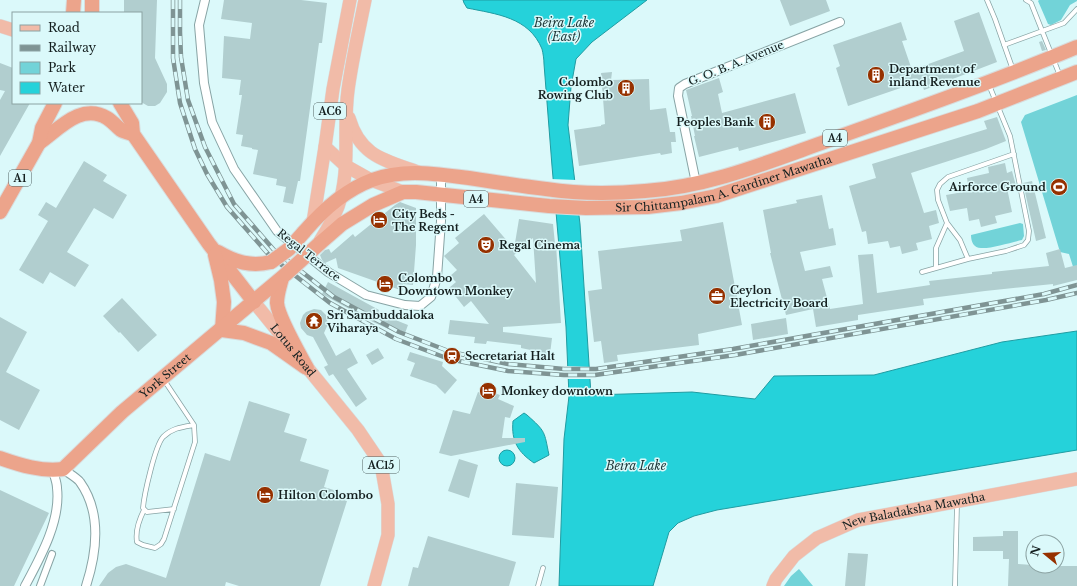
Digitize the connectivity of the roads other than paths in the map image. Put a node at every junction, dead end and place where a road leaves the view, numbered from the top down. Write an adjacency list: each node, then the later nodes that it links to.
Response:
1 (74, 0): 10 (highway)
2 (92, 0): 11 (highway)
3 (205, 0): 37 (street, Regal Terrace)
4 (350, 0): 29 (main road, AC6)
5 (365, 0): 26 (main road, AC6)
6 (987, 0): 16 (lane)
7 (1026, 0): 8 (lane)
8 (1033, 2): 15 (lane)
9 (1077, 9): 15 (lane)
10 (73, 12)
11 (92, 12)
12 (840, 22): 35 (street, G. O. B. A. Avenue)
13 (0, 26): 14 (main road)
14 (12, 30)
15 (1043, 32): 16 (lane); 18 (lane)
16 (1004, 45): 19 (lane)
17 (1077, 47): 18 (highway, Sir Chittampalam A. Gardiner Mawatha / A4)
18 (1053, 57): 19 (highway, Sir Chittampalam A. Gardiner Mawatha / A4); 21 (lane)
19 (1014, 72): 22 (highway, Sir Chittampalam A. Gardiner Mawatha / A4)
20 (1077, 72): 21 (highway, Sir Chittampalam A. Gardiner Mawatha / A4)
21 (1061, 79): 23 (highway, Sir Chittampalam A. Gardiner Mawatha / A4)
22 (988, 83): 23 (lane); 35 (highway, Sir Chittampalam A. Gardiner Mawatha / A4)
23 (998, 103): 30 (lane); 37 (highway, Sir Chittampalam A. Gardiner Mawatha / A4)
24 (54, 104): 28 (highway, A1)
25 (121, 104): 27 (highway, Lotus Road)
26 (347, 111): 31 (main road, AC6); 32 (main road)
27 (133, 134): 28 (highway, Lotus Road / A1); 43 (highway, Lotus Road)
28 (39, 143): 39 (highway, A1)
29 (325, 147): 31 (main road); 41 (main road, AC6)
30 (1014, 154): 40 (lane); 44 (lane)
31 (346, 166): 34 (main road); 38 (main road, AC6)
32 (418, 172): 33 (highway, Sir Chittampalam A. Gardiner Mawatha / A4); 34 (highway, Sir Chittampalam A. Gardiner Mawatha)
33 (441, 174): 35 (highway, Sir Chittampalam A. Gardiner Mawatha / A4); 37 (street)
34 (371, 180): 36 (main road); 38 (highway, Sir Chittampalam A. Gardiner Mawatha)
35 (696, 183)
36 (404, 192): 37 (highway, Sir Chittampalam A. Gardiner Mawatha / A4); 42 (highway, York Street)
37 (442, 195)
38 (342, 197): 41 (highway, Sir Chittampalam A. Gardiner Mawatha); 42 (main road)
39 (0, 212)
40 (948, 223): 44 (lane); 45 (lane)
41 (309, 227): 43 (highway, Sir Chittampalam A. Gardiner Mawatha, bridge)
42 (319, 244): 47 (highway, York Street, bridge)
43 (214, 250): 48 (highway, Lotus Road); 49 (highway)
44 (968, 258): 45 (lane)
45 (936, 268): 46 (lane)
46 (922, 272)
47 (284, 276): 48 (highway, York Street); 50 (highway)
48 (254, 302): 49 (highway, York Street); 50 (main road, Lotus Road / AC15)
49 (222, 330): 50 (highway); 51 (highway, York Street)
50 (307, 368): 64 (main road, Lotus Road / AC15)
51 (163, 378): 52 (lane); 54 (highway, York Street)
52 (194, 424): 57 (lane); 58 (lane)
53 (0, 458): 54 (highway)
54 (58, 469): 61 (street); 63 (street)
55 (1077, 479): 56 (main road, New Baladaksha Mawatha)
56 (958, 502): 66 (main road, New Baladaksha Mawatha); 67 (lane)
57 (174, 509): 58 (lane); 58 (lane)
58 (144, 510)
59 (52, 554): 62 (street)
60 (543, 568): 65 (lane)
61 (25, 586)
62 (40, 586)
63 (86, 586)
64 (374, 586)
65 (538, 586)
66 (772, 586)
67 (955, 586)

